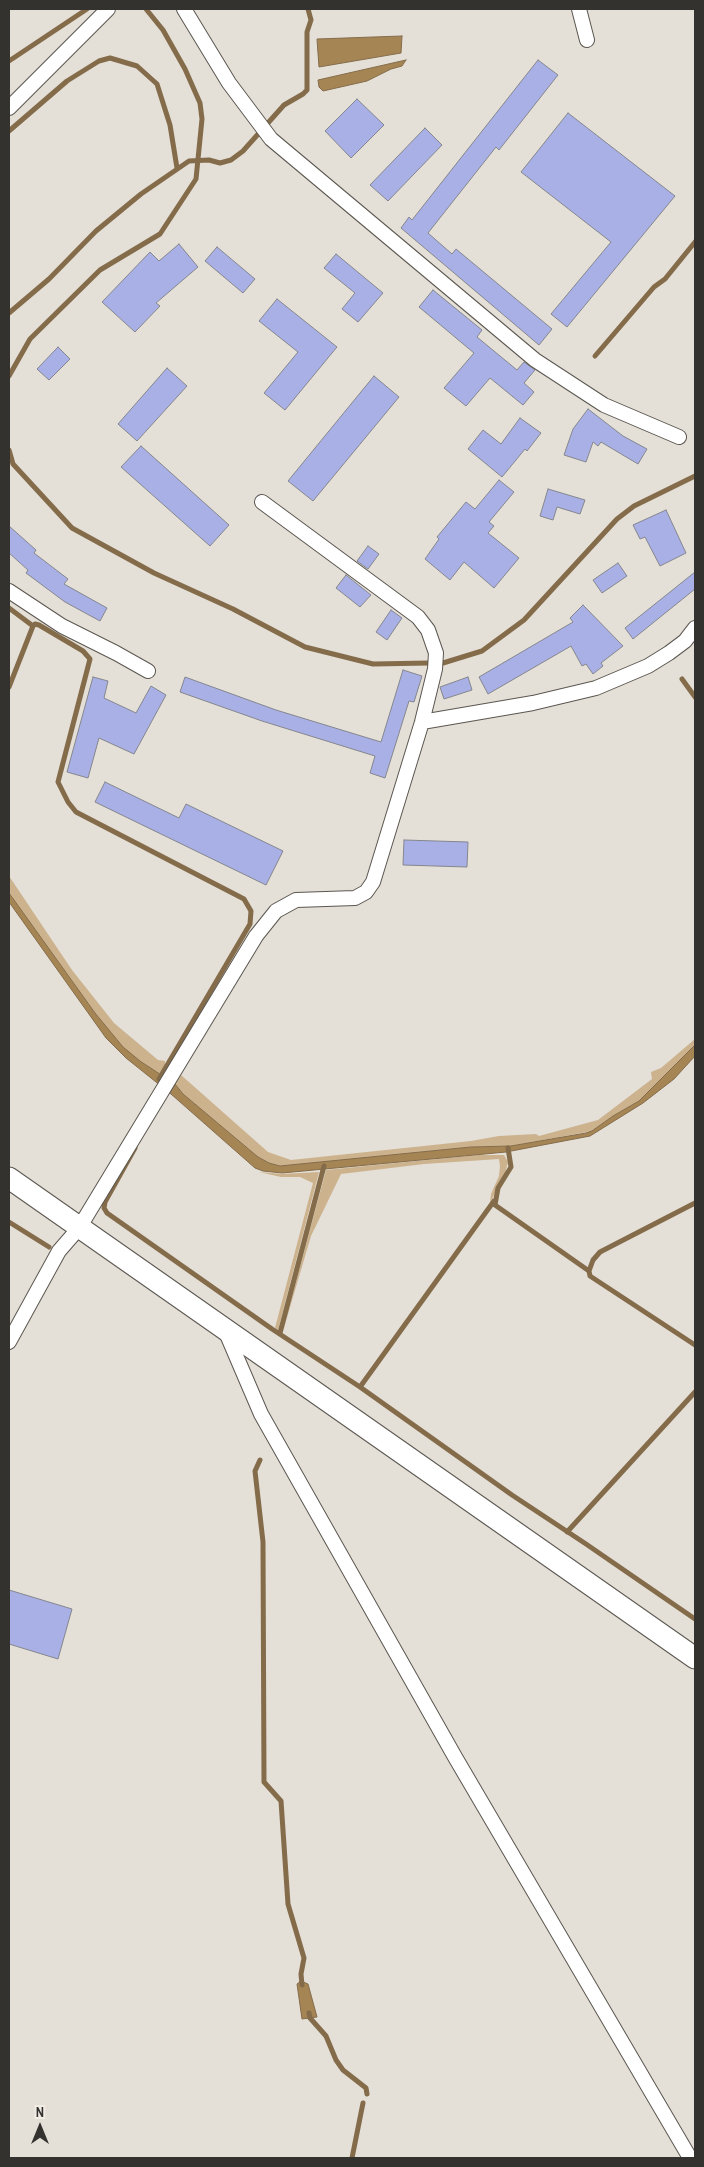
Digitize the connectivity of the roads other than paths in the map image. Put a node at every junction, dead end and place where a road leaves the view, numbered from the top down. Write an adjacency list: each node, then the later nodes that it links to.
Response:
1 (108, 9): 5 (street)
2 (184, 9): 6 (street)
3 (579, 9): 4 (street)
4 (588, 40)
5 (9, 108)
6 (679, 437)
7 (262, 502): 11 (street)
8 (9, 591): 10 (street)
9 (695, 628): 11 (street)
10 (148, 671)
11 (422, 722): 13 (street)
12 (9, 1178): 13 (main road)
13 (79, 1228): 14 (main road); 15 (street)
14 (225, 1330): 16 (main road); 17 (street)
15 (9, 1342)
16 (695, 1658)
17 (690, 2158)

